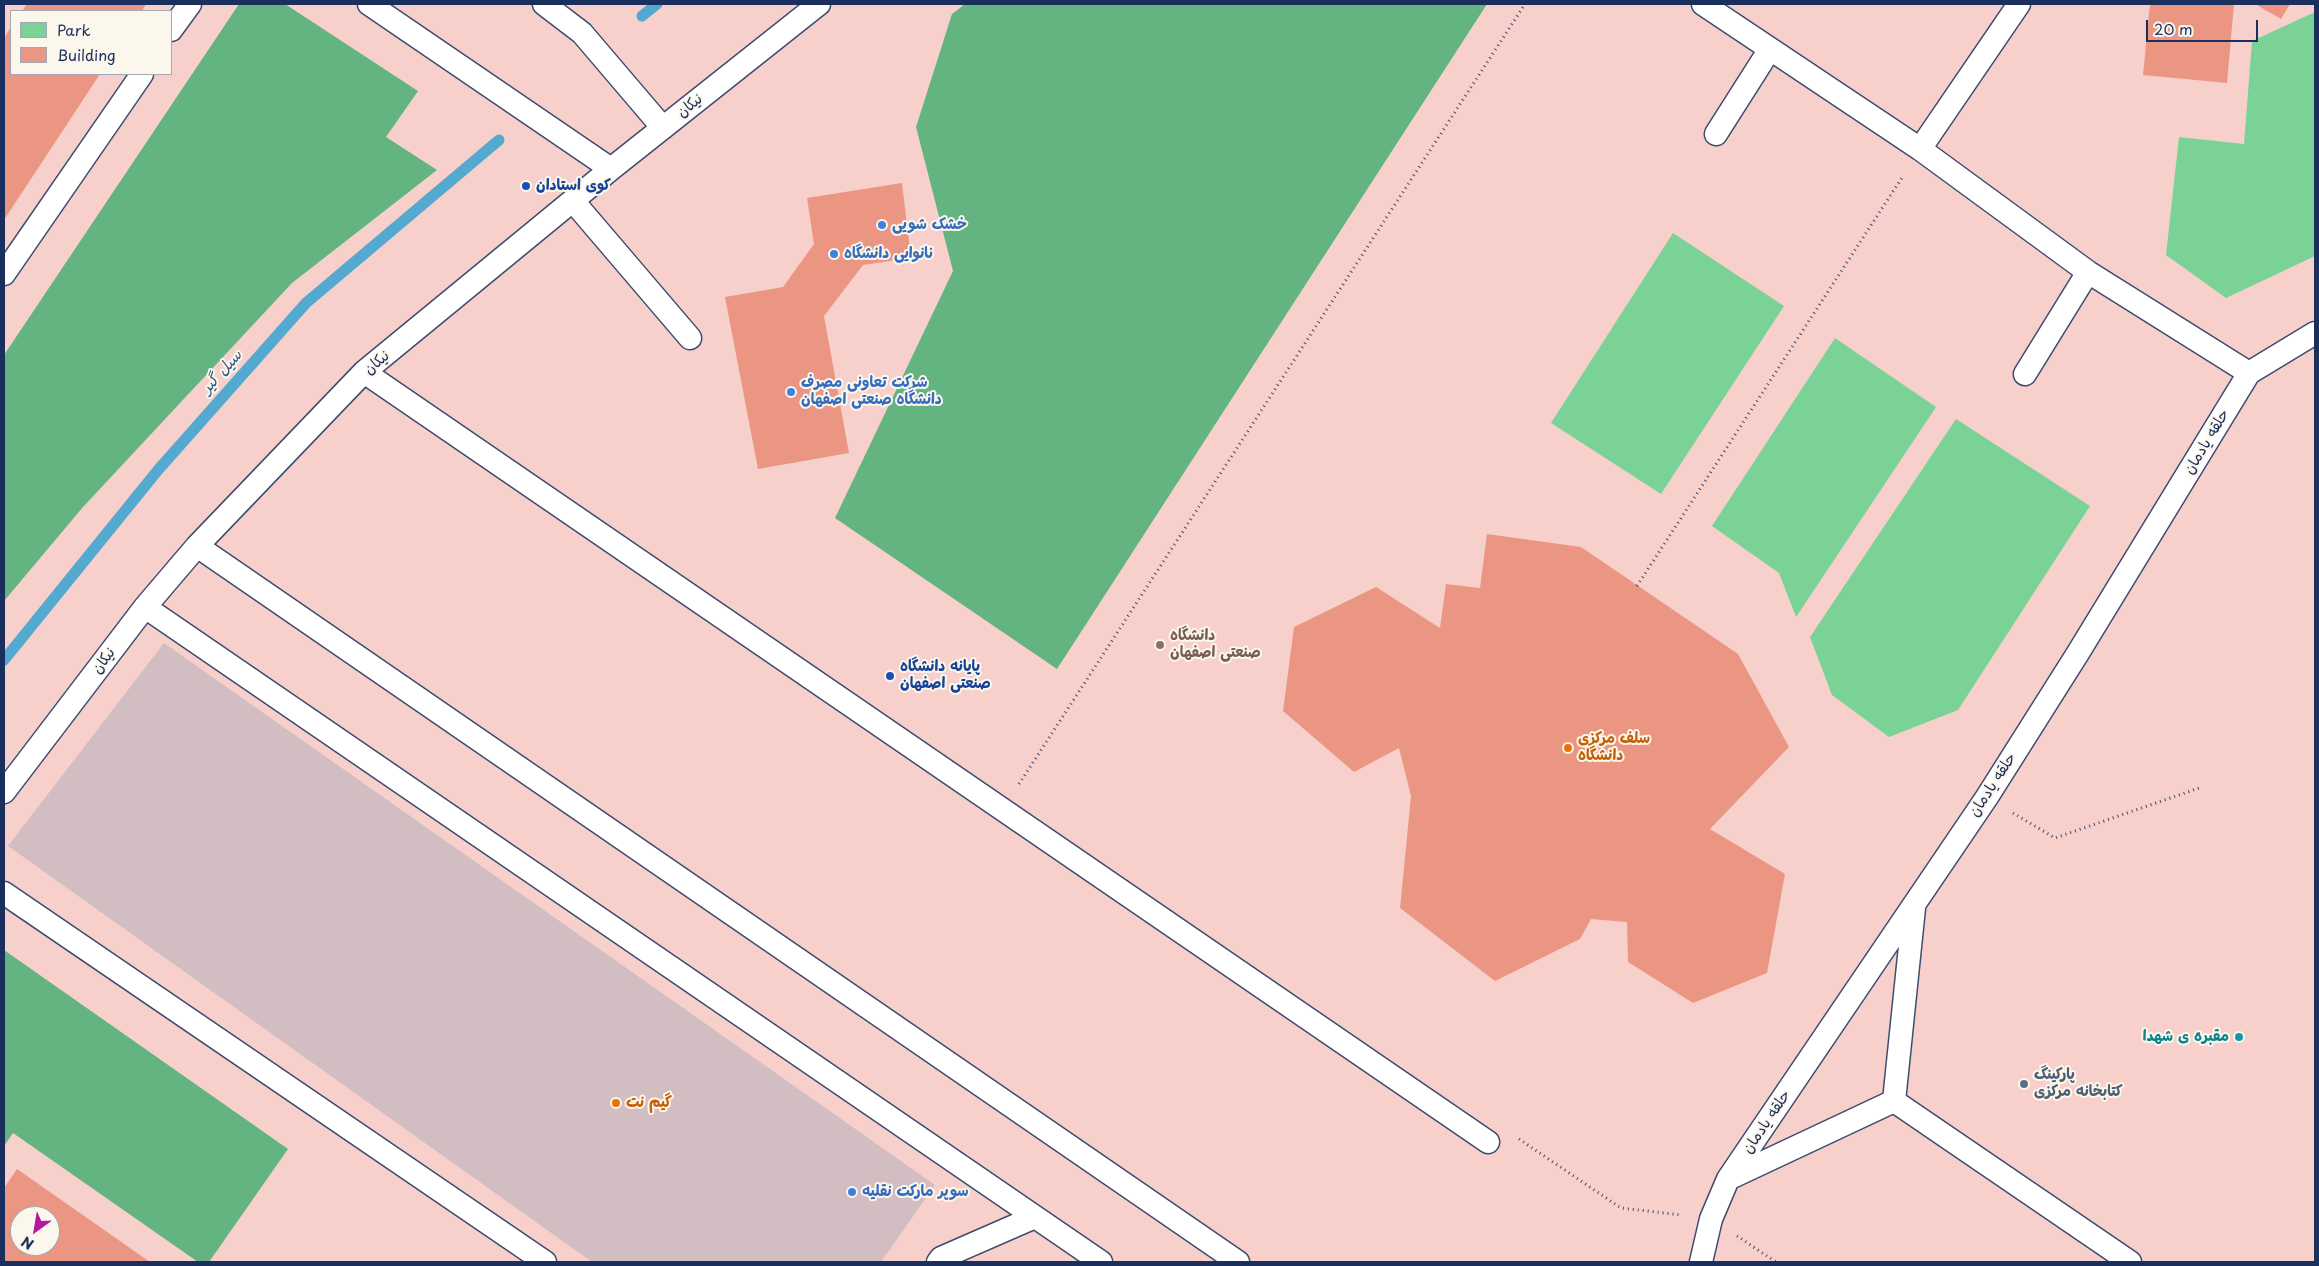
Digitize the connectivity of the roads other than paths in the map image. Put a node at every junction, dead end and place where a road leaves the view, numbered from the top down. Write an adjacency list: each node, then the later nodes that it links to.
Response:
1 (190, 4): 7 (lane)
2 (369, 4): 13 (lane)
3 (544, 4): 10 (lane)
4 (819, 4): 10 (lane, نیکان)
5 (1703, 4): 8 (lane)
6 (2019, 4): 12 (lane)
7 (172, 29)
8 (1770, 49): 11 (lane); 12 (lane)
9 (141, 75): 16 (lane)
10 (663, 128): 13 (lane, نیکان)
11 (1716, 134)
12 (1920, 149): 15 (lane)
13 (611, 169): 14 (lane, نیکان)
14 (573, 201): 18 (lane); 19 (lane, نیکان)
15 (2088, 272): 20 (lane); 21 (lane)
16 (4, 274)
17 (2315, 333): 20 (lane, حلقه یادمان)
18 (690, 338)
19 (364, 372): 22 (lane, نیکان); 28 (lane)
20 (2249, 373): 26 (lane, حلقه یادمان)
21 (2025, 374)
22 (197, 546): 23 (lane, نیکان); 34 (lane)
23 (145, 607): 24 (lane, نیکان); 30 (lane)
24 (4, 792)
25 (4, 893): 31 (lane)
26 (1914, 906): 27 (lane); 29 (lane, حلقه یادمان)
27 (1894, 1101): 29 (lane); 36 (lane)
28 (1488, 1142)
29 (1728, 1179): 35 (lane, حلقه یادمان)
30 (1034, 1217): 32 (lane); 33 (lane)
31 (545, 1262)
32 (938, 1262)
33 (1101, 1262)
34 (1238, 1262)
35 (1701, 1262)
36 (2130, 1262)

